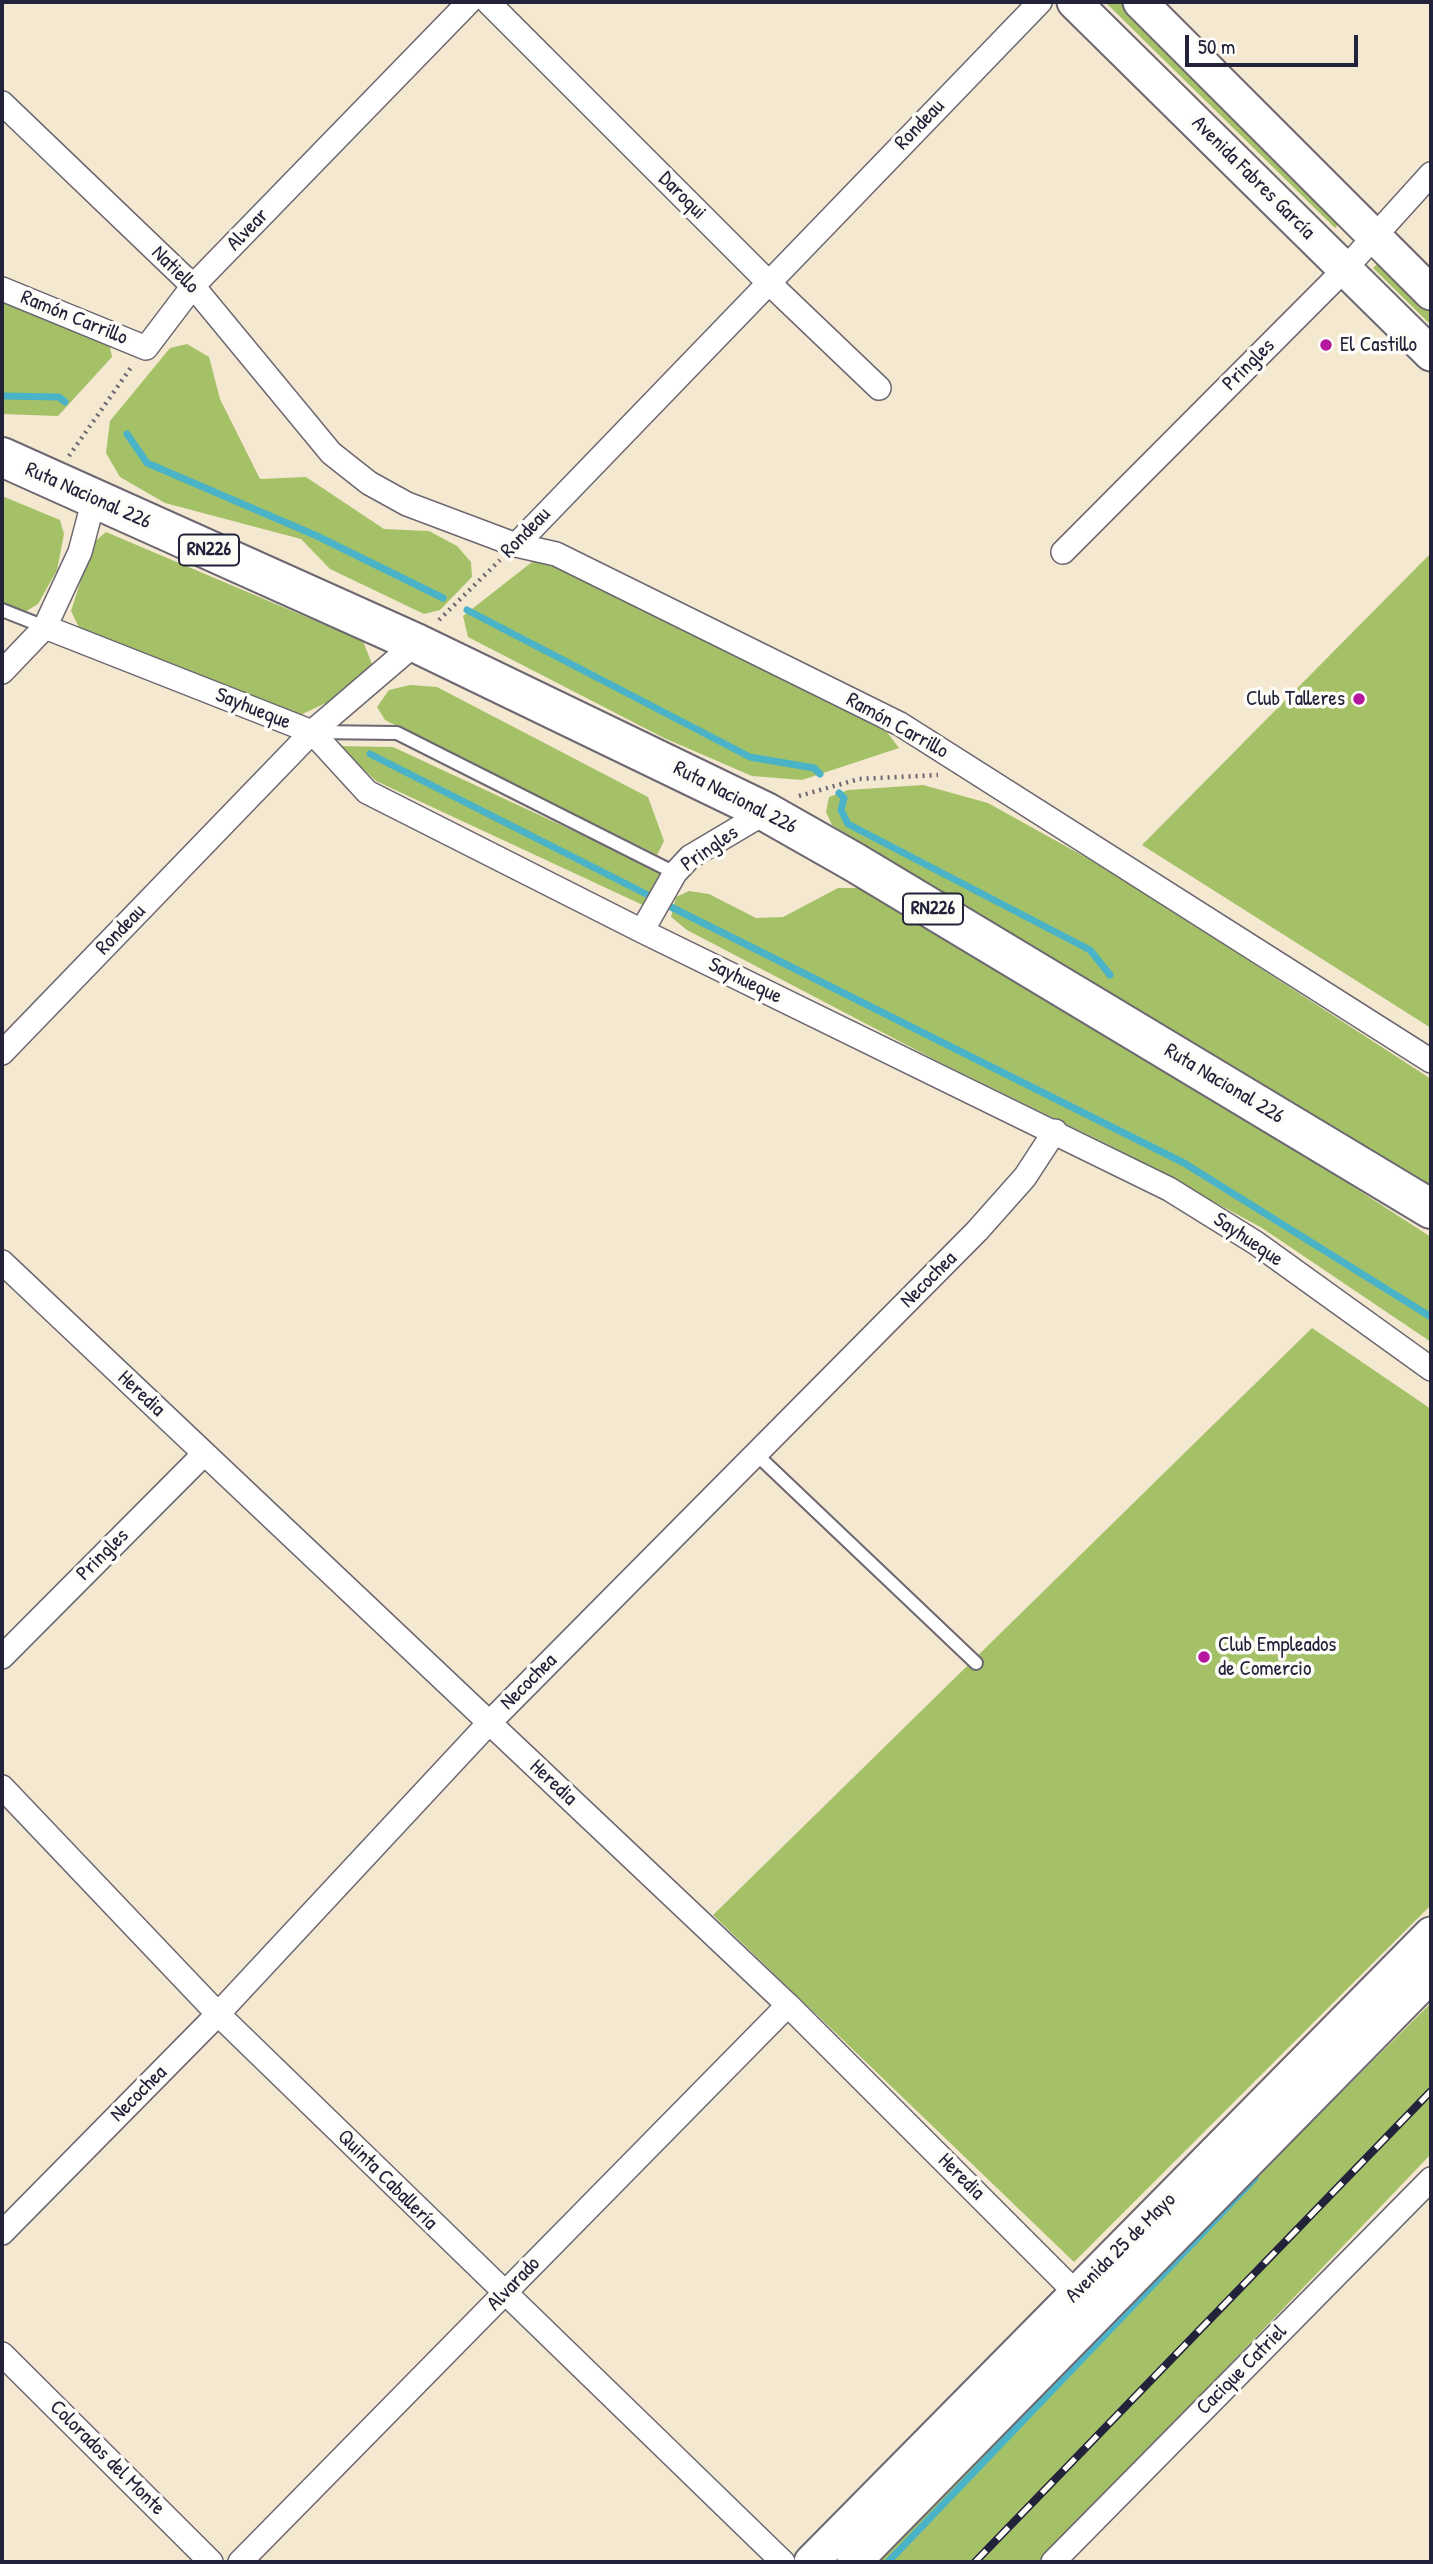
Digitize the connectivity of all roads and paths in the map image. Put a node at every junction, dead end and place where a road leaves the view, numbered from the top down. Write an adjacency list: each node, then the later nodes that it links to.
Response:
1 (469, 2): 11 (street, Alvear)
2 (488, 2): 10 (street, Daroqui)
3 (1040, 2): 10 (street, Rondeau)
4 (1074, 2): 9 (street, Avenida Fabres García)
5 (1140, 2): 8 (street, Avenida Fabres García)
6 (2, 103): 11 (street, Natiello)
7 (1431, 174): 8 (street, Pringles)
8 (1373, 236): 9 (street, Pringles); 13 (street, Avenida Fabres García)
9 (1345, 269): 15 (street, Avenida Fabres García); 22 (street, Pringles)
10 (768, 282): 16 (street, Daroqui); 21 (street, Rondeau)
11 (193, 286): 14 (street, Alvear); 17 (street, Natiello)
12 (2, 289): 14 (street, Ramón Carrillo)
13 (1431, 293)
14 (146, 348): 19 (path)
15 (1431, 354)
16 (879, 387)
17 (331, 453): 21 (street, Ramón Carrillo)
18 (2, 457): 19 (highway, Ruta Nacional 226 / RN226)
19 (59, 483): 20 (highway, Ruta Nacional 226 / RN226)
20 (94, 499): 24 (street); 25 (highway, Ruta Nacional 226 / RN226)
21 (516, 545): 25 (path, Rondeau); 28 (street, Ramón Carrillo)
22 (1063, 552)
23 (2, 610): 24 (lane)
24 (45, 627): 26 (street); 27 (street, Sayhueque)
25 (416, 643): 27 (street, Rondeau); 29 (highway, Ruta Nacional 226 / RN226)
26 (2, 672)
27 (312, 732): 30 (lane); 31 (street, Sayhueque); 32 (street, Rondeau)
28 (989, 779): 29 (path); 33 (street, Ramón Carrillo)
29 (766, 812): 30 (street, Pringles); 35 (highway, Ruta Nacional 226 / RN226)
30 (675, 873): 31 (street, Pringles)
31 (642, 931): 34 (street, Sayhueque)
32 (2, 1053)
33 (1431, 1062)
34 (1055, 1131): 37 (street, Sayhueque); 39 (street, Necochea)
35 (1431, 1209)
36 (2, 1262): 38 (street, Heredia)
37 (1431, 1369)
38 (204, 1454): 40 (street, Pringles); 42 (street, Heredia)
39 (756, 1454): 41 (lane); 42 (street, Necochea)
40 (2, 1657)
41 (976, 1663)
42 (489, 1723): 46 (street, Heredia); 47 (street, Necochea)
43 (2, 1787): 47 (street, Quinta Caballería)
44 (1431, 1934): 51 (street, Avenida 25 de Mayo)
45 (1431, 1975): 51 (street, Avenida 25 de Mayo)
46 (788, 2005): 50 (street, Alvarado); 51 (street, Heredia)
47 (218, 2014): 49 (street, Necochea); 50 (street, Quinta Caballería)
48 (1431, 2179): 58 (street, Cacique Catriel)
49 (2, 2233)
50 (504, 2295): 54 (street, Alvarado); 55 (street, Quinta Caballería)
51 (1086, 2303): 56 (street, Avenida 25 de Mayo); 57 (street, Avenida 25 de Mayo)
52 (2, 2354): 53 (street, Colorados del Monte)
53 (211, 2562)
54 (240, 2562)
55 (783, 2562)
56 (811, 2562)
57 (854, 2562)
58 (1053, 2562)

